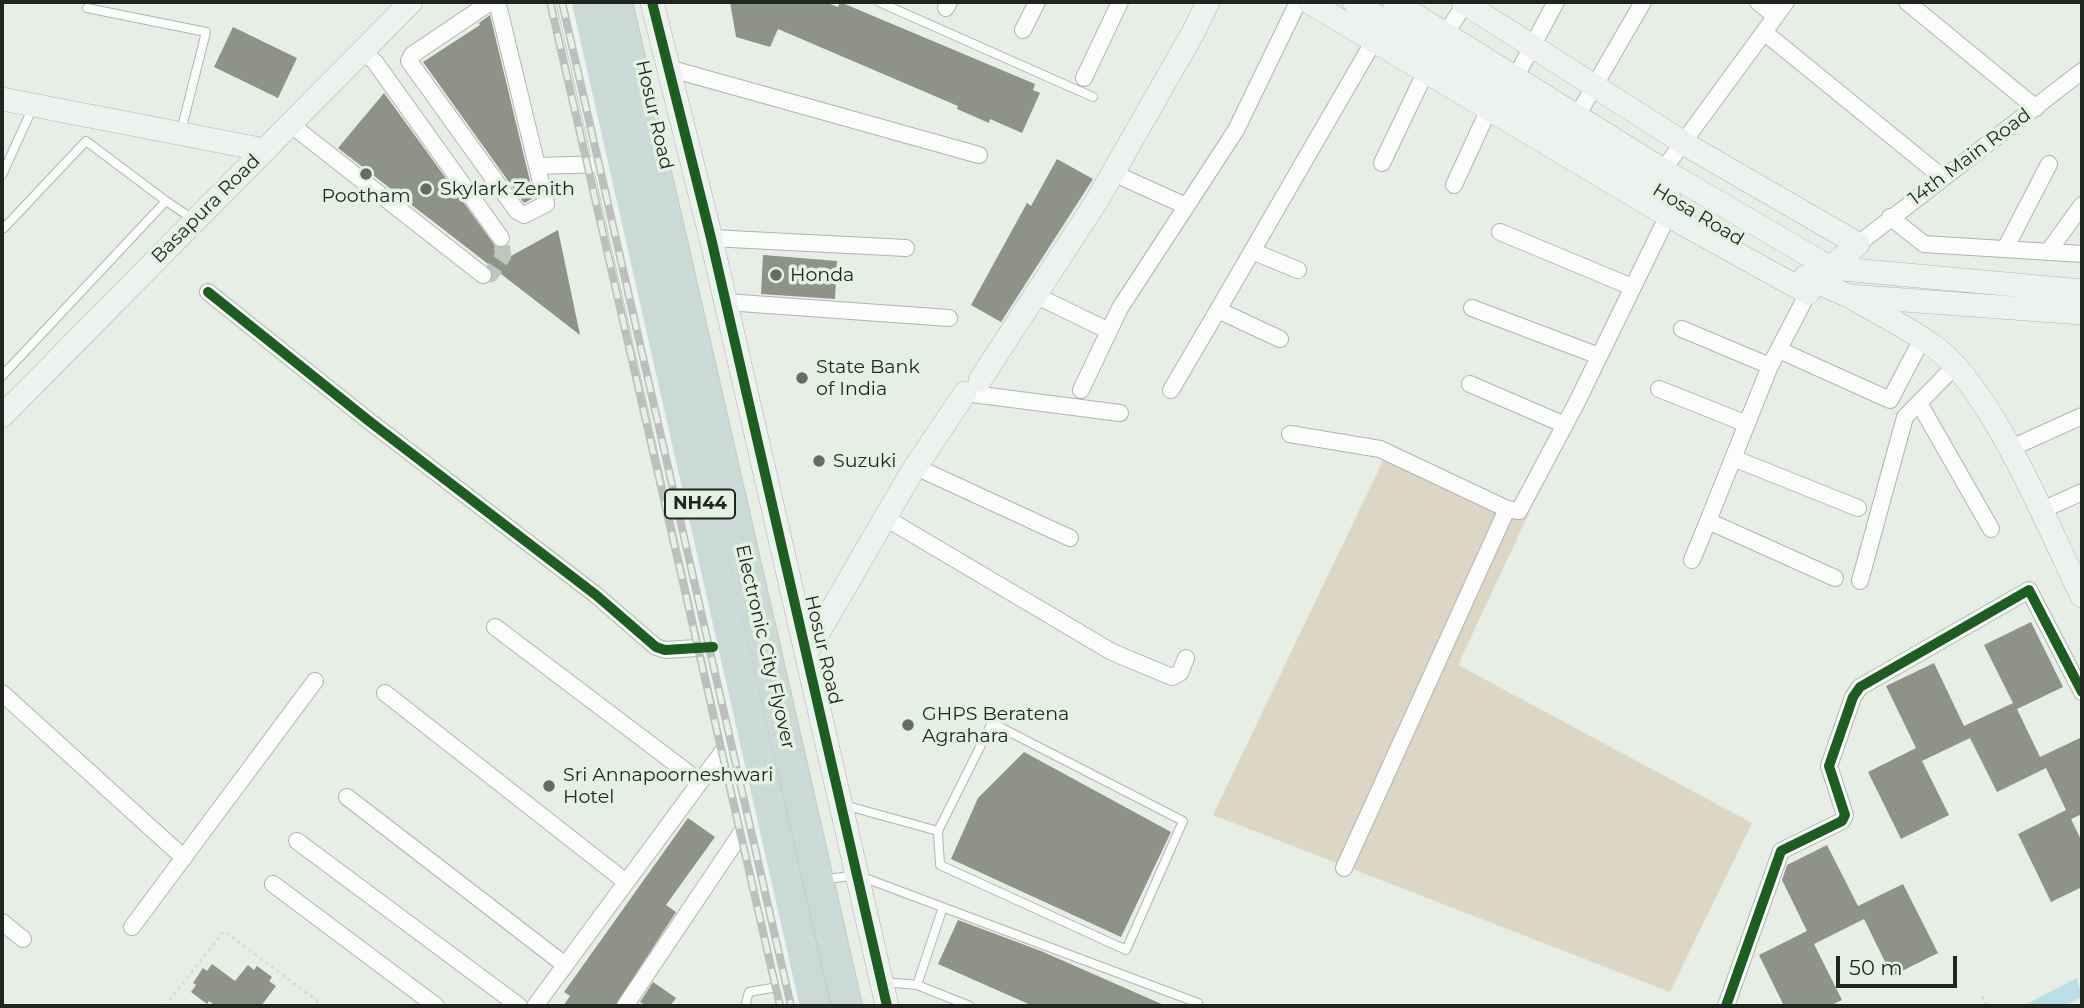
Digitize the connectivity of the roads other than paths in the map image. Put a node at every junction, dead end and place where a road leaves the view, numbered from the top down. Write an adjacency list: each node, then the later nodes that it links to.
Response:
1 (411, 2): 28 (street, Basapura Road)
2 (568, 2): 47 (street)
3 (587, 2): 129 (highway, NH44)
4 (598, 2): 156 (highway, Electronic City Flyover)
5 (618, 2): 157 (highway, Electronic City Flyover)
6 (628, 2): 138 (highway, Hosur Road / NH44)
7 (652, 2): 29 (street, Hosur Road)
8 (879, 2): 35 (lane)
9 (1037, 2): 24 (street)
10 (1119, 2): 32 (street)
11 (1208, 2): 51 (street)
12 (1298, 2): 57 (street)
13 (1309, 2): 23 (street)
14 (1354, 2): 23 (street, Hosa Road)
15 (1465, 2): 26 (street); 27 (street)
16 (1556, 2): 27 (street)
17 (1643, 2): 34 (street)
18 (1758, 2): 22 (street)
19 (1786, 2): 22 (street)
20 (1907, 2): 38 (street)
21 (88, 8): 42 (lane)
22 (1776, 16): 25 (street)
23 (1384, 20): 26 (street, Hosa Road); 30 (street); 58 (street, Hosa Road); 68 (street)
24 (1023, 30)
25 (1764, 32): 43 (street); 53 (street)
26 (1445, 35): 33 (street, Hosa Road)
27 (1532, 46): 33 (street); 34 (street)
28 (362, 51): 41 (street, Basapura Road); 63 (street)
29 (668, 68): 45 (street); 64 (street, Hosur Road)
30 (1426, 71): 39 (street); 46 (street)
31 (2082, 71): 38 (street, 14th Main Road)
32 (1084, 78)
33 (1515, 78): 40 (street, Hosa Road)
34 (1595, 86): 40 (street); 43 (street)
35 (1093, 97)
36 (2, 99): 37 (street)
37 (34, 105): 42 (street); 52 (lane)
38 (2036, 108): 53 (street, 14th Main Road)
39 (1489, 109): 54 (street); 58 (street)
40 (1577, 116): 50 (street, Hosa Road)
41 (290, 124): 44 (street, Basapura Road); 73 (street)
42 (181, 131): 44 (street)
43 (1683, 142): 50 (street); 65 (street)
44 (265, 150): 60 (street, Basapura Road)
45 (979, 155)
46 (1382, 163)
47 (607, 164): 49 (street); 122 (street)
48 (2049, 164): 67 (street)
49 (537, 166): 49 (street)
50 (1663, 170): 74 (street, Hosa Road)
51 (1113, 173): 57 (street); 78 (street)
52 (2, 174)
53 (1942, 177): 59 (street, 14th Main Road)
54 (1454, 185)
55 (166, 201): 60 (lane); 61 (lane); 93 (lane)
56 (2082, 205): 69 (street)
57 (1186, 206): 86 (street)
58 (1671, 208): 74 (street); 75 (street)
59 (1891, 217): 65 (street, 14th Main Road); 67 (street)
60 (195, 221): 101 (street, Basapura Road)
61 (4, 228)
62 (1500, 232): 75 (street)
63 (501, 238)
64 (712, 238): 66 (street); 80 (street, Hosur Road)
65 (1858, 244): 74 (street)
66 (906, 248)
67 (2004, 249): 69 (street)
68 (1252, 251): 71 (street); 82 (street)
69 (2048, 252): 70 (street)
70 (2082, 254)
71 (1298, 270)
72 (1861, 271): 74 (street, Hosa Road); 76 (street, Hosa Road); 79 (street)
73 (483, 275)
74 (1818, 281): 79 (street, Hosa Road); 89 (street)
75 (1632, 287): 90 (street)
76 (2082, 291)
77 (208, 292): 122 (street)
78 (1037, 296): 86 (street); 95 (street)
79 (1849, 296): 83 (street, Hosa Road); 88 (street)
80 (726, 302): 84 (street); 123 (street, Hosur Road)
81 (1472, 308): 90 (street)
82 (1218, 310): 87 (street); 98 (street)
83 (2082, 313)
84 (948, 318)
85 (1682, 328): 91 (street)
86 (1109, 331): 97 (street)
87 (1280, 339)
88 (1922, 339): 89 (street); 92 (street)
89 (1780, 351): 91 (street)
90 (1599, 356): 104 (street)
91 (1770, 366): 103 (street)
92 (1954, 367): 99 (street); 106 (street)
93 (2, 376)
94 (1470, 384): 104 (street)
95 (973, 387): 100 (street); 108 (street)
96 (1659, 389): 103 (street)
97 (1081, 390)
98 (1171, 390)
99 (1919, 403): 115 (street); 119 (street)
100 (1120, 413)
101 (2, 416)
102 (2082, 416): 106 (street)
103 (1747, 424): 107 (street)
104 (1565, 425): 111 (street)
105 (1290, 434): 111 (street)
106 (2009, 449): 112 (street)
107 (1733, 458): 110 (street); 114 (street)
108 (916, 467): 113 (street); 116 (street)
109 (2082, 492): 112 (street)
110 (1858, 508)
111 (1507, 509): 137 (street)
112 (2040, 511): 120 (street)
113 (884, 517): 123 (street); 124 (street)
114 (1708, 521): 117 (street); 118 (street)
115 (1991, 529)
116 (1070, 538)
117 (1692, 559)
118 (1835, 579)
119 (1860, 581)
120 (2080, 587)
121 (495, 627): 130 (street)
122 (713, 648): 129 (street)
123 (806, 653): 132 (street, Hosur Road)
124 (1186, 658)
125 (315, 681): 136 (street)
126 (2082, 692): 161 (street)
127 (2, 693): 136 (street)
128 (385, 693): 139 (street)
129 (741, 728): 130 (street); 133 (street); 155 (highway, NH44)
130 (700, 782): 139 (street)
131 (347, 797): 145 (street)
132 (841, 804): 134 (lane); 138 (street, Hosur Road)
133 (752, 817): 148 (street); 153 (street)
134 (938, 831): 134 (lane)
135 (297, 841): 151 (street)
136 (184, 858): 143 (street)
137 (1344, 868)
138 (842, 877): 141 (lane); 146 (street, Hosur Road); 158 (highway, Hosur Road / NH44)
139 (626, 882): 145 (street)
140 (273, 884): 150 (street)
141 (943, 907): 147 (lane); 149 (lane)
142 (2, 922): 144 (street)
143 (132, 927)
144 (23, 939)
145 (565, 965): 152 (street)
146 (881, 982): 147 (lane); 159 (street, Hosur Road)
147 (917, 985): 160 (lane)
148 (793, 996): 154 (lane)
149 (1198, 1003)
150 (436, 1006)
151 (519, 1006)
152 (535, 1006)
153 (625, 1006)
154 (745, 1006)
155 (815, 1006)
156 (827, 1006)
157 (847, 1006)
158 (858, 1006)
159 (887, 1006)
160 (970, 1006)
161 (1726, 1006)

